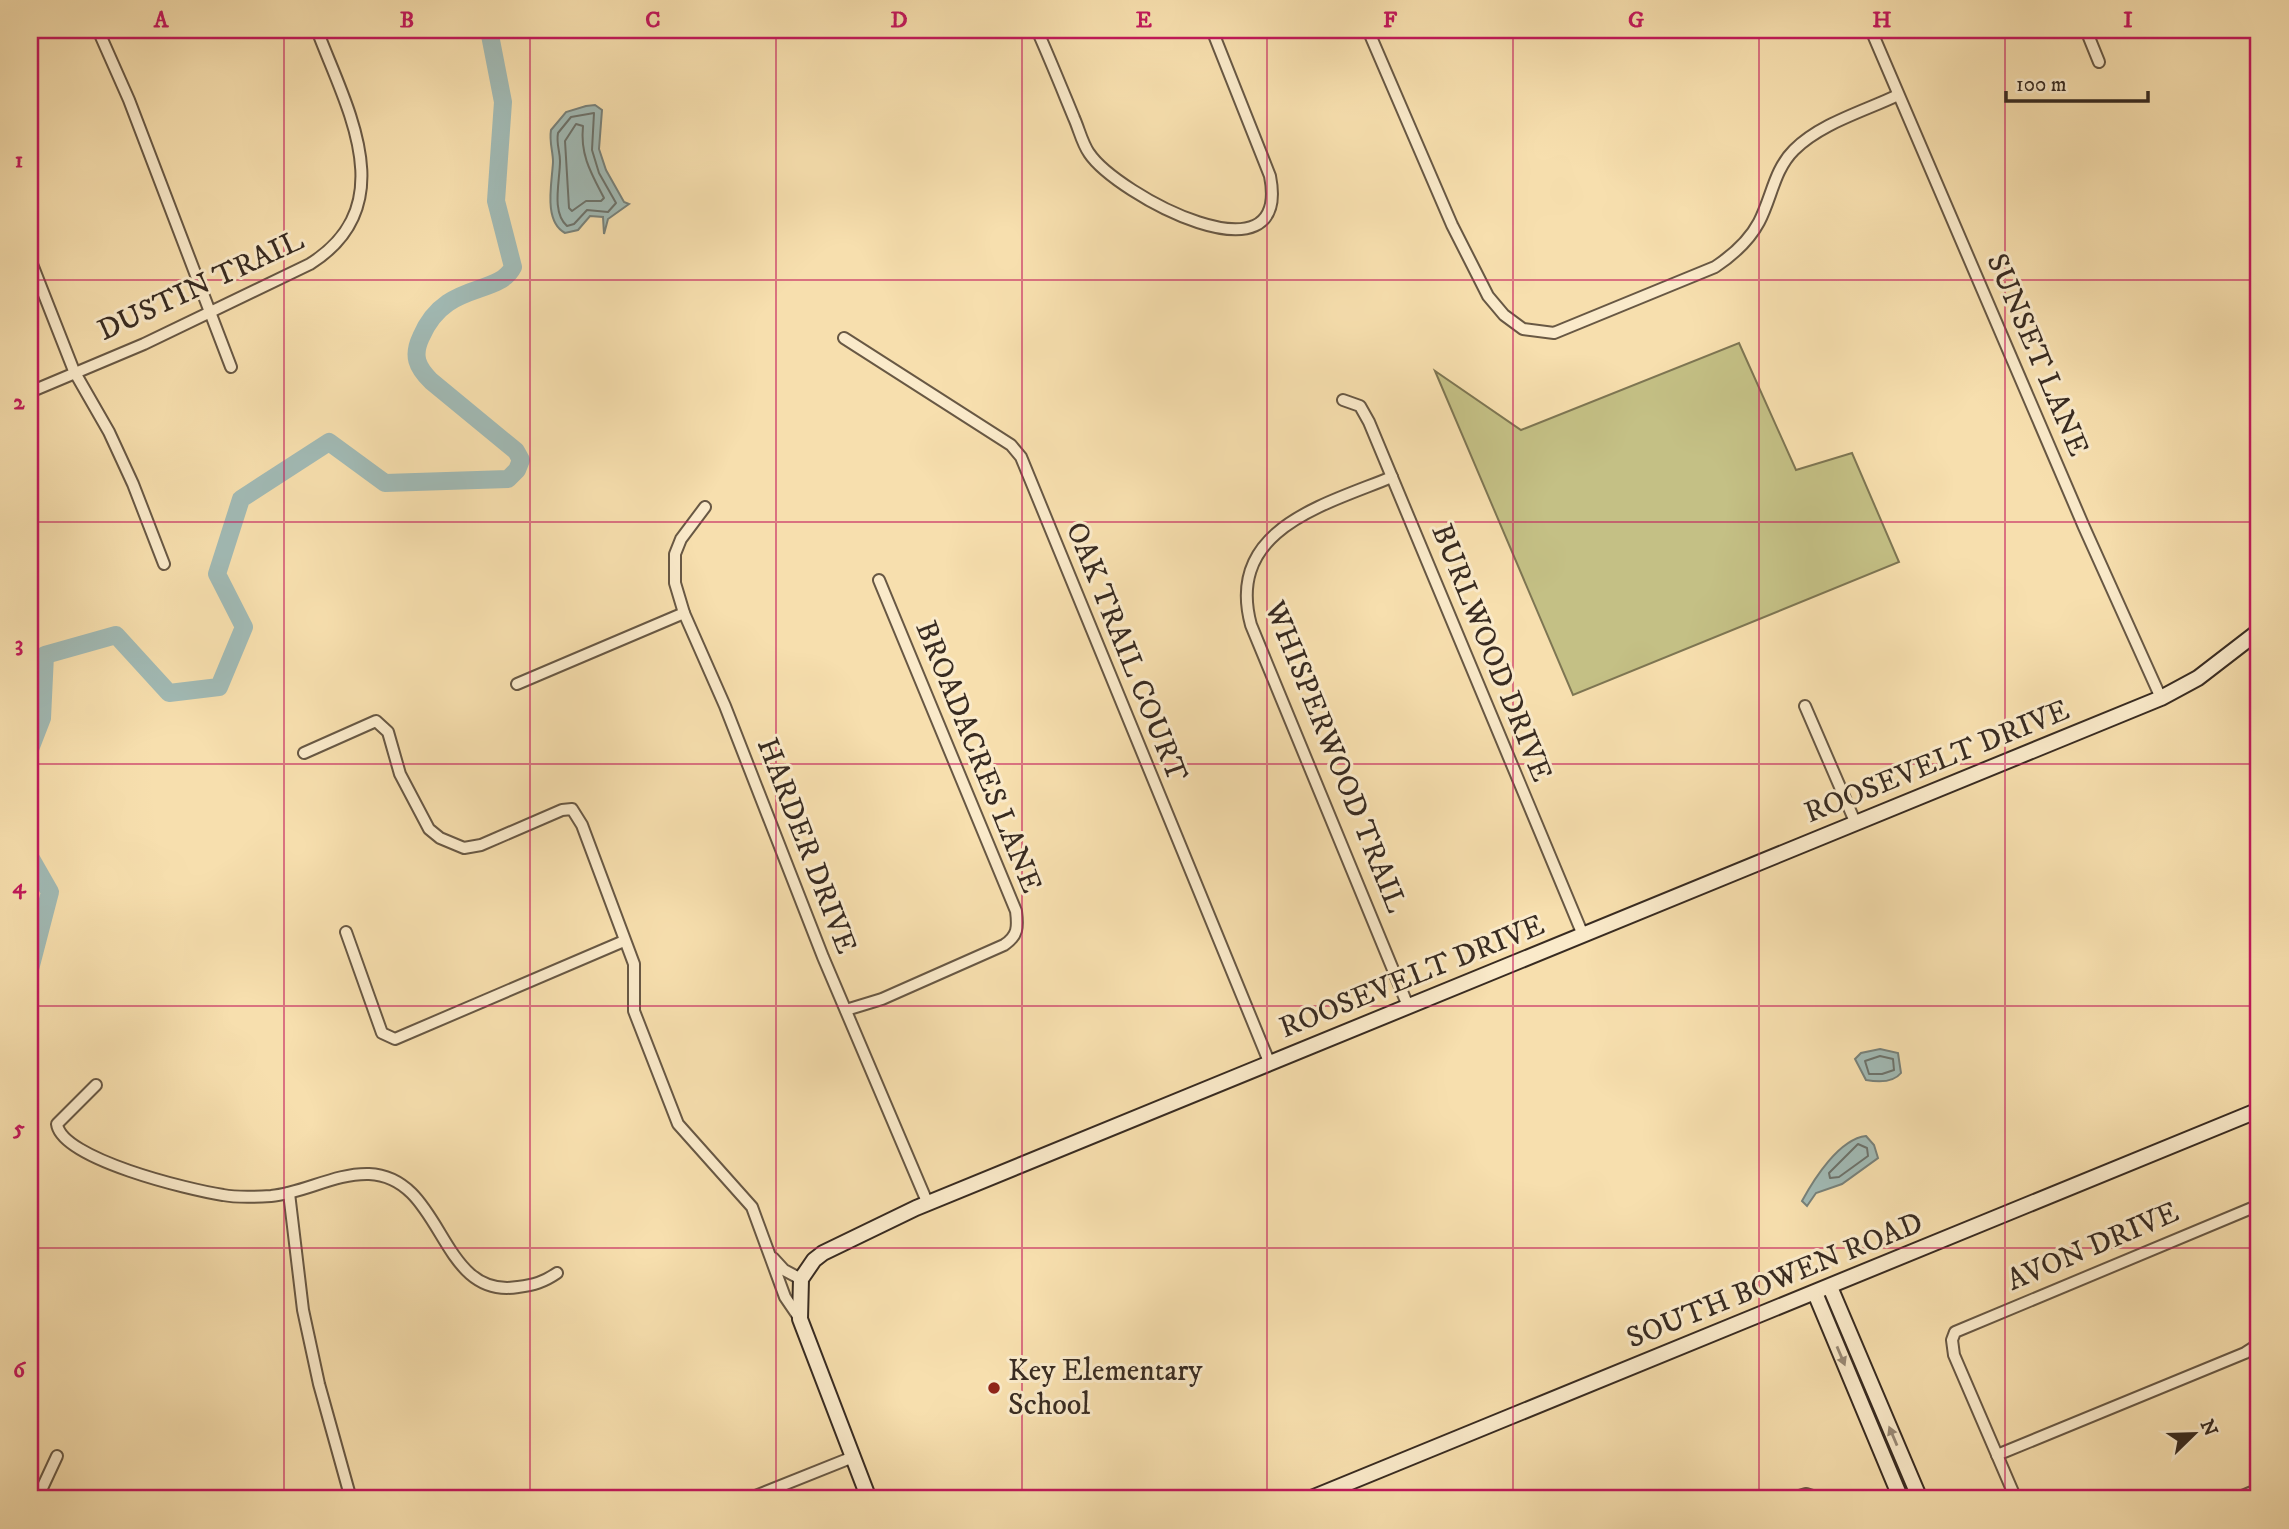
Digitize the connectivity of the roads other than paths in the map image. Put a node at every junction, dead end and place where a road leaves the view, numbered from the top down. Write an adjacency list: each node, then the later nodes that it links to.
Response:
1 (98, 30): 11 (street)
2 (317, 30): 11 (street, DUSTIN TRAIL)
3 (1037, 30): 4 (street)
4 (1212, 30)
5 (1368, 30): 9 (street)
6 (1871, 30): 9 (street, SUNSET LANE)
7 (2086, 30): 8 (street)
8 (2099, 62)
9 (1898, 95): 24 (street, SUNSET LANE)
10 (30, 259): 14 (street)
11 (211, 311): 13 (street); 14 (street, DUSTIN TRAIL)
12 (844, 338): 33 (street, OAK TRAIL COURT)
13 (231, 367)
14 (74, 371): 15 (street, DUSTIN TRAIL); 19 (street)
15 (30, 392)
16 (1343, 400): 17 (street, BURLWOOD DRIVE)
17 (1392, 477): 29 (street, BURLWOOD DRIVE); 31 (street, WHISPERWOOD TRAIL)
18 (705, 508): 21 (street, HARDER DRIVE)
19 (164, 564)
20 (879, 580): 32 (street, BROADACRES LANE)
21 (684, 613): 23 (street); 32 (street, HARDER DRIVE)
22 (2259, 631): 24 (street, ROOSEVELT DRIVE)
23 (517, 684)
24 (2161, 698): 27 (street, ROOSEVELT DRIVE)
25 (1805, 706): 27 (street)
26 (304, 753): 30 (street)
27 (1856, 824): 29 (street, ROOSEVELT DRIVE)
28 (346, 932): 30 (street)
29 (1583, 935): 31 (street, ROOSEVELT DRIVE)
30 (624, 941): 39 (street)
31 (1408, 1006): 33 (street, ROOSEVELT DRIVE)
32 (846, 1010): 37 (street, HARDER DRIVE)
33 (1270, 1064): 37 (street, ROOSEVELT DRIVE)
34 (96, 1085): 36 (street)
35 (2259, 1110): 42 (street, SOUTH BOWEN ROAD)
36 (289, 1193): 40 (street); 52 (street)
37 (928, 1204): 41 (street, ROOSEVELT DRIVE)
38 (2259, 1205): 46 (street, AVON DRIVE)
39 (771, 1255): 41 (street); 44 (street)
40 (557, 1273)
41 (801, 1279): 44 (street)
42 (1830, 1287): 43 (street, SOUTH BOWEN ROAD); 58 (street, one-way to 42)
43 (1815, 1293): 55 (street, SOUTH BOWEN ROAD); 57 (street, one-way to 57)
44 (800, 1319): 48 (street)
45 (2259, 1344): 46 (street)
46 (1997, 1455): 59 (street)
47 (57, 1457): 51 (street)
48 (853, 1457): 53 (street); 54 (street)
49 (2259, 1489): 60 (street)
50 (1818, 1497): 56 (street)
51 (37, 1499)
52 (351, 1499)
53 (748, 1499)
54 (869, 1499)
55 (1309, 1499)
56 (1789, 1499)
57 (1901, 1499)
58 (1920, 1499)
59 (2016, 1499)
60 (2235, 1499)

